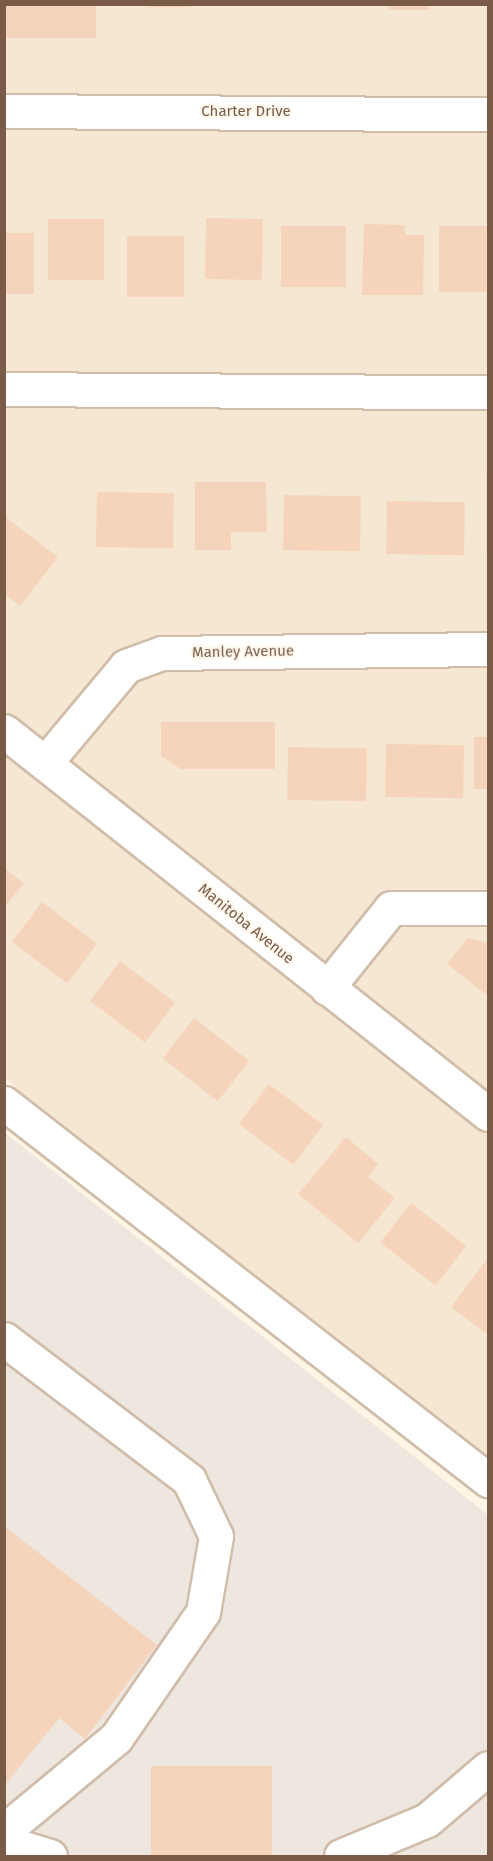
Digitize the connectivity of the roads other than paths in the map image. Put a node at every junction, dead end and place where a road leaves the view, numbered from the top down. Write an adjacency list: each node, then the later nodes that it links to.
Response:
1 (4, 111): 2 (street, Charter Drive)
2 (489, 114)
3 (4, 389): 4 (street)
4 (489, 392)
5 (489, 649): 7 (street, Manley Avenue)
6 (4, 731): 7 (street, Manitoba Avenue)
7 (45, 763): 9 (street, Manitoba Avenue)
8 (489, 908): 9 (street)
9 (327, 988): 11 (street, Manitoba Avenue)
10 (4, 1103): 13 (street)
11 (489, 1114)
12 (4, 1339): 15 (street)
13 (489, 1480)
14 (489, 1768): 18 (street)
15 (4, 1831)
16 (4, 1842): 17 (street)
17 (50, 1857)
18 (341, 1857)

